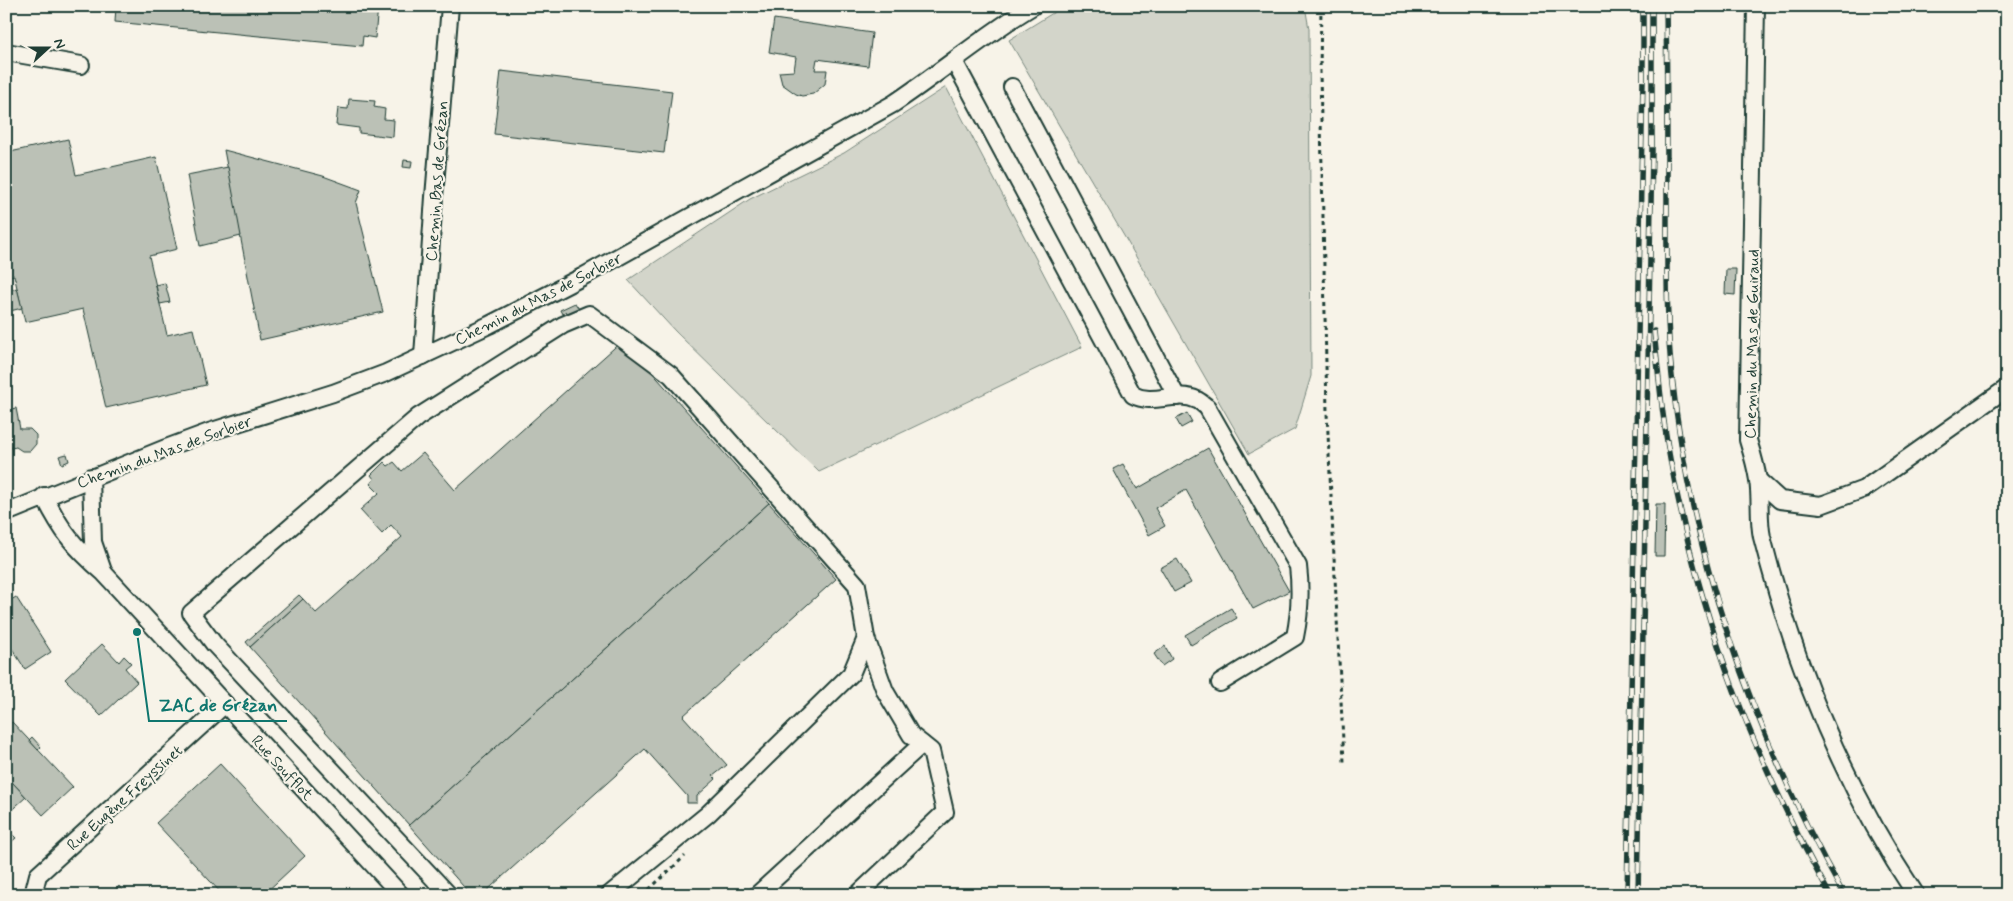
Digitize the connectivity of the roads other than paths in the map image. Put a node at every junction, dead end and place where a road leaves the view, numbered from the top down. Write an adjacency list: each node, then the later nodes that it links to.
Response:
1 (450, 6): 8 (street, Chemin Bas de Grézan)
2 (1033, 6): 5 (street, Chemin du Mas de Sorbier)
3 (1756, 6): 12 (street, Chemin du Mas de Guiraud)
4 (6, 52): 6 (street)
5 (954, 61): 8 (street, Chemin du Mas de Sorbier); 10 (street)
6 (81, 64)
7 (1012, 87): 10 (street)
8 (423, 356): 11 (street, Chemin du Mas de Sorbier)
9 (2007, 388): 12 (street)
10 (1177, 397): 17 (street)
11 (92, 477): 13 (street, Chemin du Mas de Sorbier); 15 (street, Rue Soufflot)
12 (1758, 480): 26 (street, Chemin du Mas de Guiraud)
13 (44, 496): 14 (street, Chemin du Mas de Sorbier); 15 (street, Rue Soufflot)
14 (6, 513)
15 (104, 573): 18 (street, Rue Soufflot)
16 (866, 638): 19 (street); 22 (street); 23 (street)
17 (1220, 683)
18 (225, 704): 20 (street, Rue Eugène Freyssinet); 21 (street, Rue Soufflot)
19 (922, 744): 24 (street); 25 (street)
20 (34, 895)
21 (401, 895)
22 (449, 895)
23 (608, 895)
24 (756, 895)
25 (857, 895)
26 (1916, 895)

